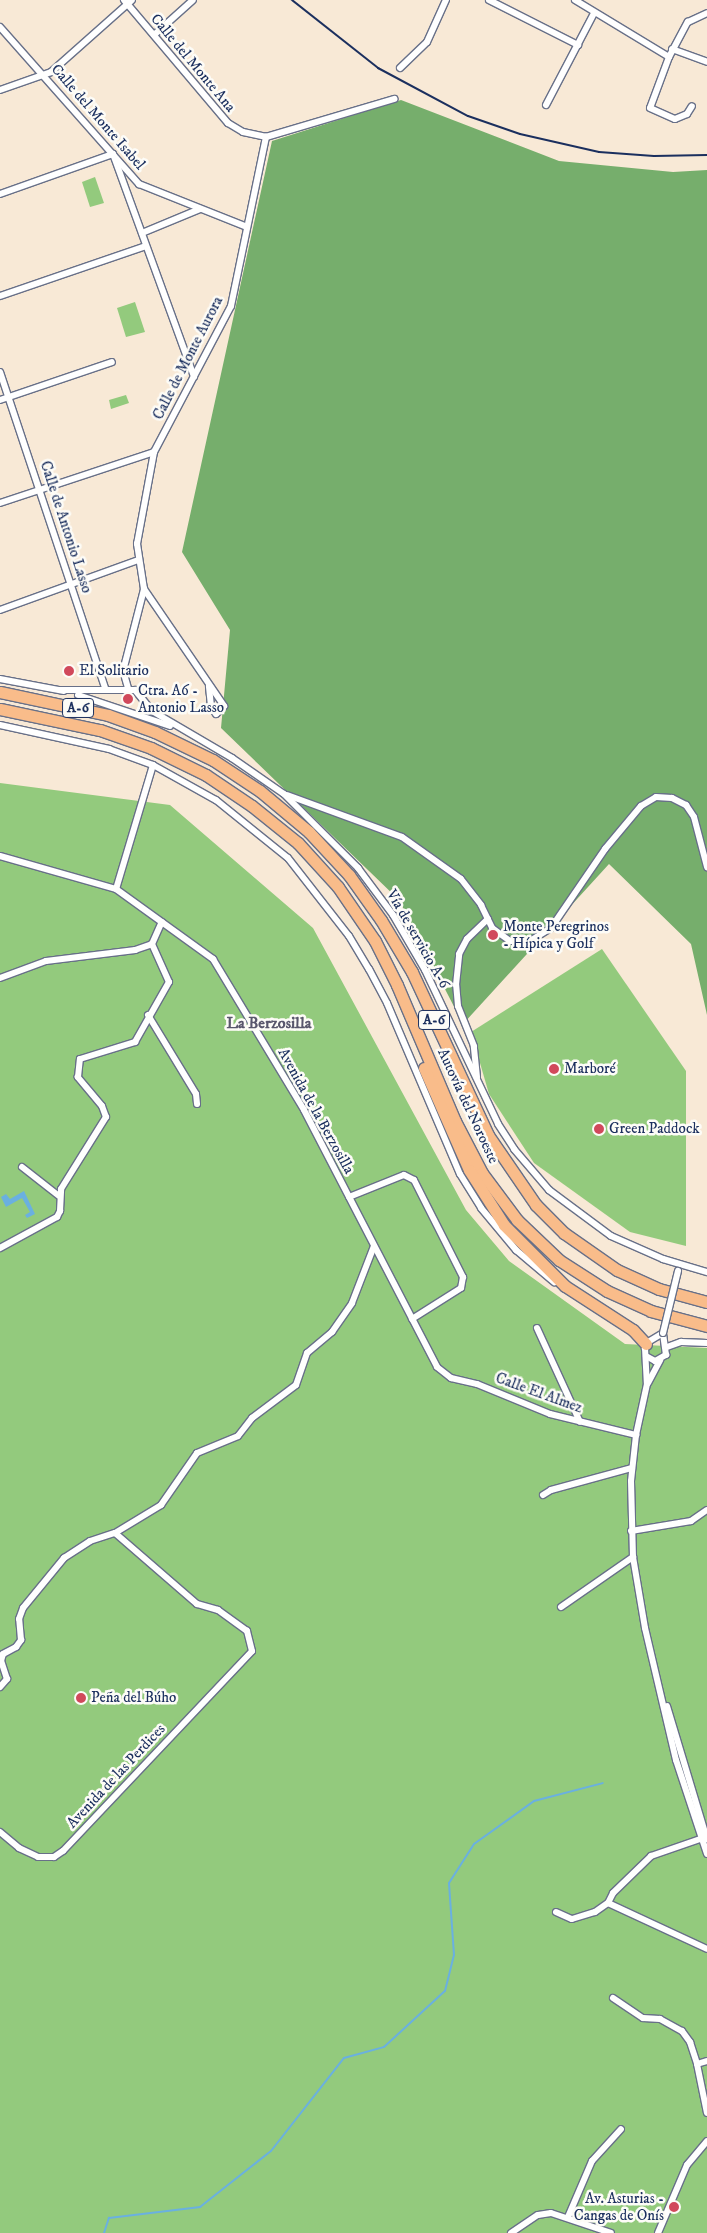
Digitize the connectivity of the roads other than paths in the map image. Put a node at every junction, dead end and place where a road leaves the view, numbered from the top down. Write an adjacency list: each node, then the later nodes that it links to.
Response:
1 (194, 0): 9 (street)
2 (446, 0): 14 (street)
3 (489, 0): 10 (street)
4 (574, 0): 6 (street)
5 (128, 1): 9 (street, Calle del Monte Ana); 15 (street)
6 (594, 13): 10 (street); 12 (street)
7 (707, 14): 11 (street)
8 (0, 27): 15 (street, Calle del Monte Isabel)
9 (154, 36): 20 (street, Calle del Monte Ana)
10 (578, 45): 18 (street)
11 (672, 49): 12 (street); 13 (street)
12 (669, 57): 19 (street)
13 (707, 62)
14 (400, 68)
15 (45, 74): 16 (street); 21 (street, Calle del Monte Isabel)
16 (0, 90)
17 (394, 99): 20 (street, Calle del Monte Ana)
18 (546, 104)
19 (692, 106)
20 (266, 137): 24 (street, Calle de Monte Aurora)
21 (113, 154): 22 (street); 23 (street, Calle del Monte Isabel); 25 (street)
22 (0, 194)
23 (200, 208): 24 (street, Calle del Monte Isabel); 25 (street)
24 (247, 227): 30 (street, Calle de Monte Aurora)
25 (142, 233): 26 (street)
26 (146, 246): 27 (street); 30 (street)
27 (0, 296)
28 (112, 362): 31 (street)
29 (0, 372): 31 (street, Calle de Antonio Lasso)
30 (194, 376): 33 (street, Calle de Monte Aurora)
31 (9, 397): 32 (street); 34 (street, Calle de Antonio Lasso)
32 (0, 400)
33 (154, 452): 34 (street); 36 (street, Calle de Monte Aurora)
34 (42, 490): 35 (street); 37 (street, Calle de Antonio Lasso)
35 (0, 503)
36 (138, 560): 37 (street); 38 (street, Calle de Monte Aurora)
37 (72, 583): 39 (street); 44 (street, Calle de Antonio Lasso)
38 (144, 589): 41 (street); 42 (street)
39 (0, 610)
40 (0, 679): 43 (street)
41 (209, 686)
42 (128, 688): 44 (street); 48 (street)
43 (60, 690): 44 (street); 48 (street)
44 (106, 690)
45 (0, 692): 71 (highway, Autovía del Noroeste / A-6)
46 (0, 708): 56 (highway, Autovía del Noroeste / A-6)
47 (0, 725): 49 (street)
48 (201, 740): 50 (street, Vía de servicio A-6)
49 (153, 765): 53 (street); 79 (street)
50 (284, 794): 54 (street); 60 (street, Vía de servicio A-6)
51 (0, 856): 53 (street)
52 (707, 867): 54 (street)
53 (116, 888): 55 (street, Avenida de la Berzosilla)
54 (488, 920): 60 (street)
55 (162, 922): 57 (street); 64 (street, Avenida de la Berzosilla)
56 (375, 941): 73 (highway, Autovía del Noroeste / A-6); 79 (highway)
57 (152, 944): 58 (street); 59 (street)
58 (0, 978)
59 (148, 1015): 61 (street); 63 (street)
60 (478, 1084): 67 (street, Vía de servicio A-6)
61 (197, 1104)
62 (22, 1167): 63 (street)
63 (58, 1196): 66 (street)
64 (349, 1197): 65 (street, Avenida de la Berzosilla); 72 (street)
65 (374, 1246): 72 (street, Avenida de la Berzosilla); 89 (street)
66 (0, 1248)
67 (663, 1259): 68 (street, Vía de servicio A-6); 69 (street)
68 (690, 1267): 69 (street); 70 (street, Vía de servicio A-6)
69 (678, 1271): 75 (street, bridge)
70 (707, 1272)
71 (707, 1302)
72 (412, 1319): 81 (street, Avenida de la Berzosilla)
73 (707, 1326)
74 (538, 1328): 83 (street)
75 (663, 1333): 76 (street); 78 (street)
76 (656, 1338): 78 (street); 79 (street)
77 (707, 1343): 78 (street)
78 (665, 1345): 80 (street)
79 (646, 1350): 80 (street); 82 (street)
80 (660, 1360): 82 (street)
81 (437, 1367): 83 (street, Calle El Almez)
82 (647, 1384): 84 (street)
83 (580, 1422): 84 (street, Calle El Almez)
84 (636, 1435): 85 (street)
85 (632, 1468): 86 (street); 88 (street)
86 (543, 1495)
87 (707, 1510): 88 (street)
88 (631, 1531): 90 (street)
89 (115, 1533): 92 (street); 93 (street, Avenida de las Perdices)
90 (633, 1557): 91 (street); 94 (street)
91 (561, 1607)
92 (0, 1687)
93 (0, 1832)
94 (704, 1839): 95 (street); 96 (street)
95 (707, 1854)
96 (608, 1903): 97 (street); 98 (street)
97 (556, 1912)
98 (707, 1949)
99 (613, 1998): 101 (street)
100 (707, 2061): 101 (street)
101 (697, 2064): 102 (street)
102 (707, 2113)
103 (621, 2129): 105 (street)
104 (707, 2141): 108 (street)
105 (568, 2217): 106 (street); 107 (street)
106 (511, 2233)
107 (611, 2233)
108 (658, 2233)

